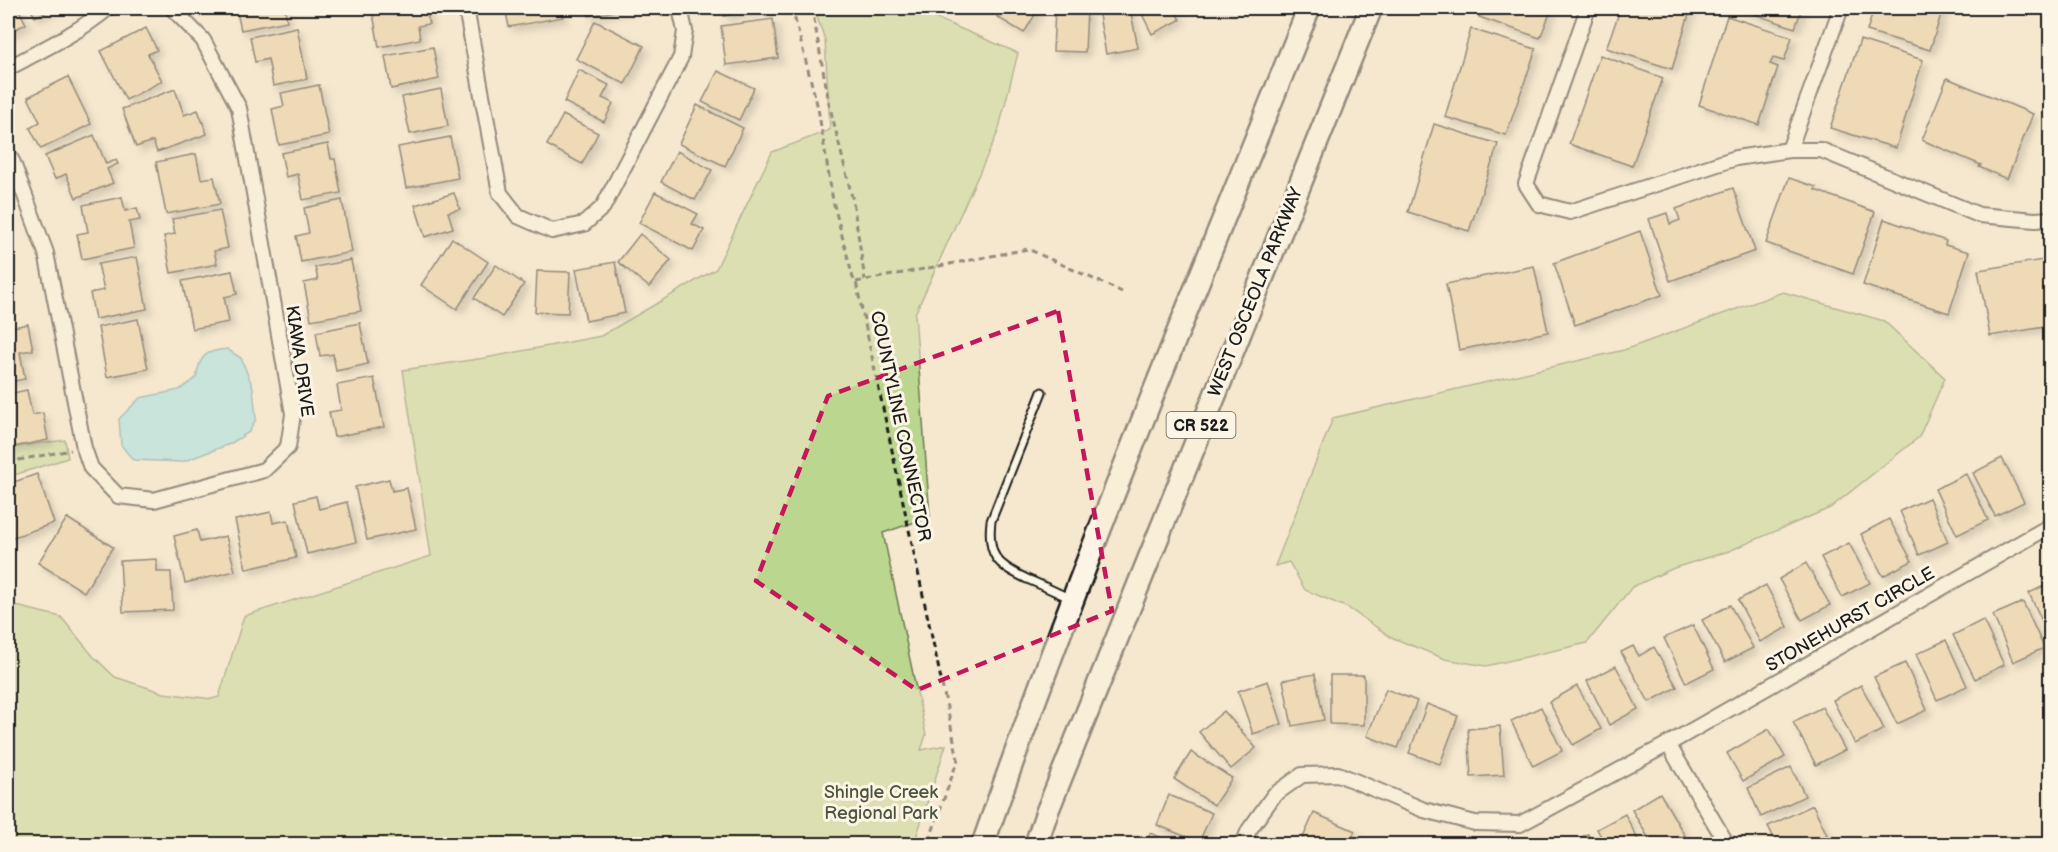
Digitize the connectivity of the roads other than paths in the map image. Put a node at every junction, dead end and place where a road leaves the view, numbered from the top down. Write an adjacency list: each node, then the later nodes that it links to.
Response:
1 (108, 8): 9 (street)
2 (172, 8): 11 (street, KIAWA DRIVE)
3 (466, 8): 4 (street)
4 (680, 8)
5 (1309, 8): 15 (main road, CR 522)
6 (1371, 8): 18 (main road, WEST OSCEOLA PARKWAY / CR 522)
7 (1588, 8): 10 (street)
8 (1841, 8): 10 (street)
9 (8, 68)
10 (1789, 150): 12 (street)
11 (8, 154)
12 (2050, 219)
13 (1042, 392): 15 (lane)
14 (2050, 526): 16 (street, STONEHURST CIRCLE)
15 (1073, 600): 17 (main road, CR 522)
16 (1668, 744): 19 (street, STONEHURST CIRCLE); 20 (street)
17 (983, 844)
18 (1036, 844)
19 (1243, 844)
20 (1727, 844)

